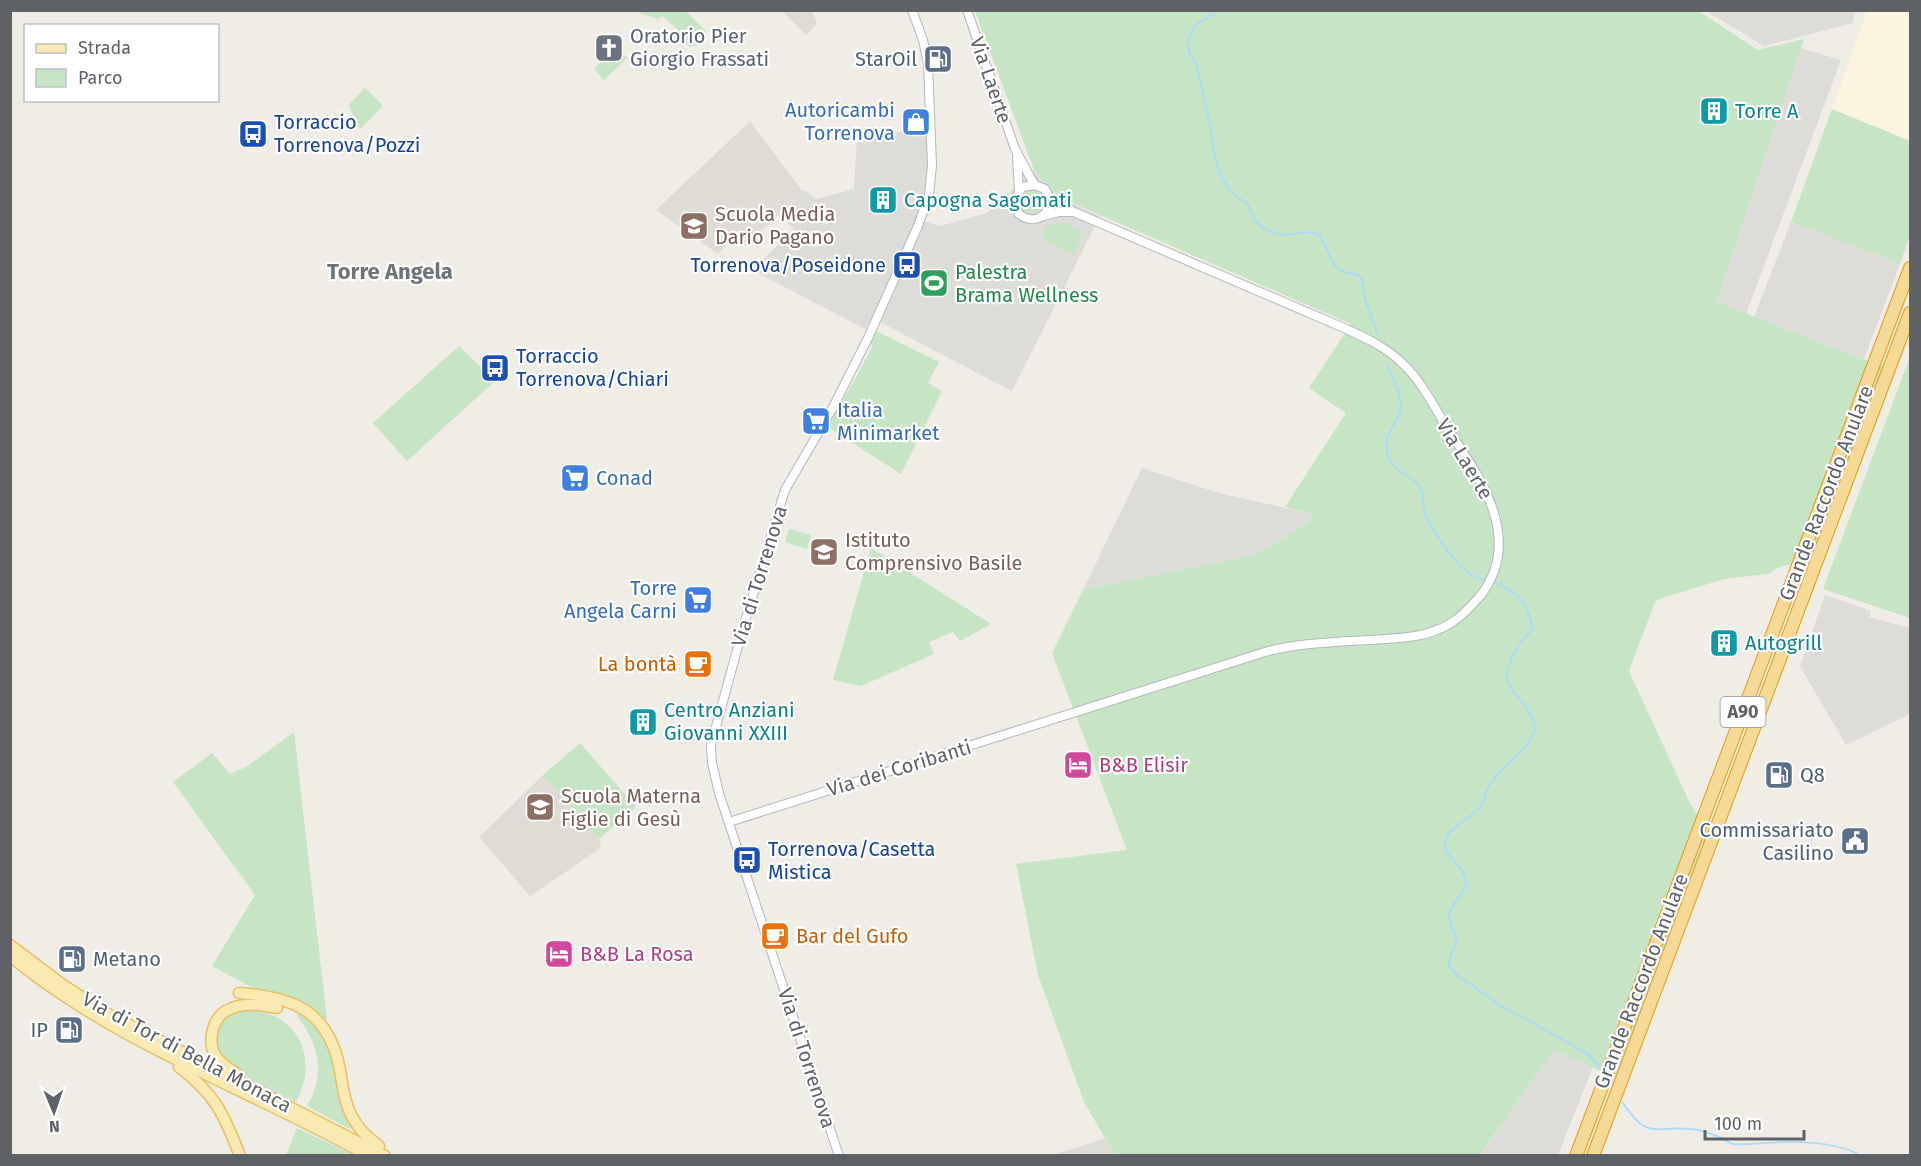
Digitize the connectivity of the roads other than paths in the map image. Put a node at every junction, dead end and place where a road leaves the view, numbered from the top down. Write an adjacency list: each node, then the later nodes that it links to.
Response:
1 (912, 10): 12 (street, Via di Torrenova)
2 (967, 10): 3 (street, Via Laerte)
3 (1015, 149): 4 (street, Via Laerte); 5 (street, Via Laerte)
4 (1035, 184): 5 (street); 6 (street)
5 (1019, 190): 8 (street)
6 (1050, 199): 7 (street, Via Laerte); 8 (street)
7 (1074, 212): 8 (street); 11 (street, Via Laerte)
8 (1043, 216)
9 (1911, 268): 26 (highway, Grande Raccordo Anulare / A90)
10 (1911, 313): 27 (highway, Grande Raccordo Anulare / A90)
11 (1068, 714): 12 (street, Via dei Coribanti)
12 (729, 822): 25 (street, Via di Torrenova)
13 (10, 943): 14 (main road)
14 (14, 957): 17 (main road); 18 (main road, Via di Tor di Bella Monaca)
15 (239, 993): 24 (main road)
16 (277, 1008): 18 (main road)
17 (146, 1045): 19 (main road); 21 (main road)
18 (255, 1088): 19 (main road, Via di Tor di Bella Monaca)
19 (273, 1101): 20 (main road, Via di Tor di Bella Monaca)
20 (304, 1118): 22 (main road); 23 (main road)
21 (240, 1155)
22 (369, 1155)
23 (386, 1155)
24 (391, 1155)
25 (839, 1155)
26 (1576, 1155)
27 (1593, 1155)

